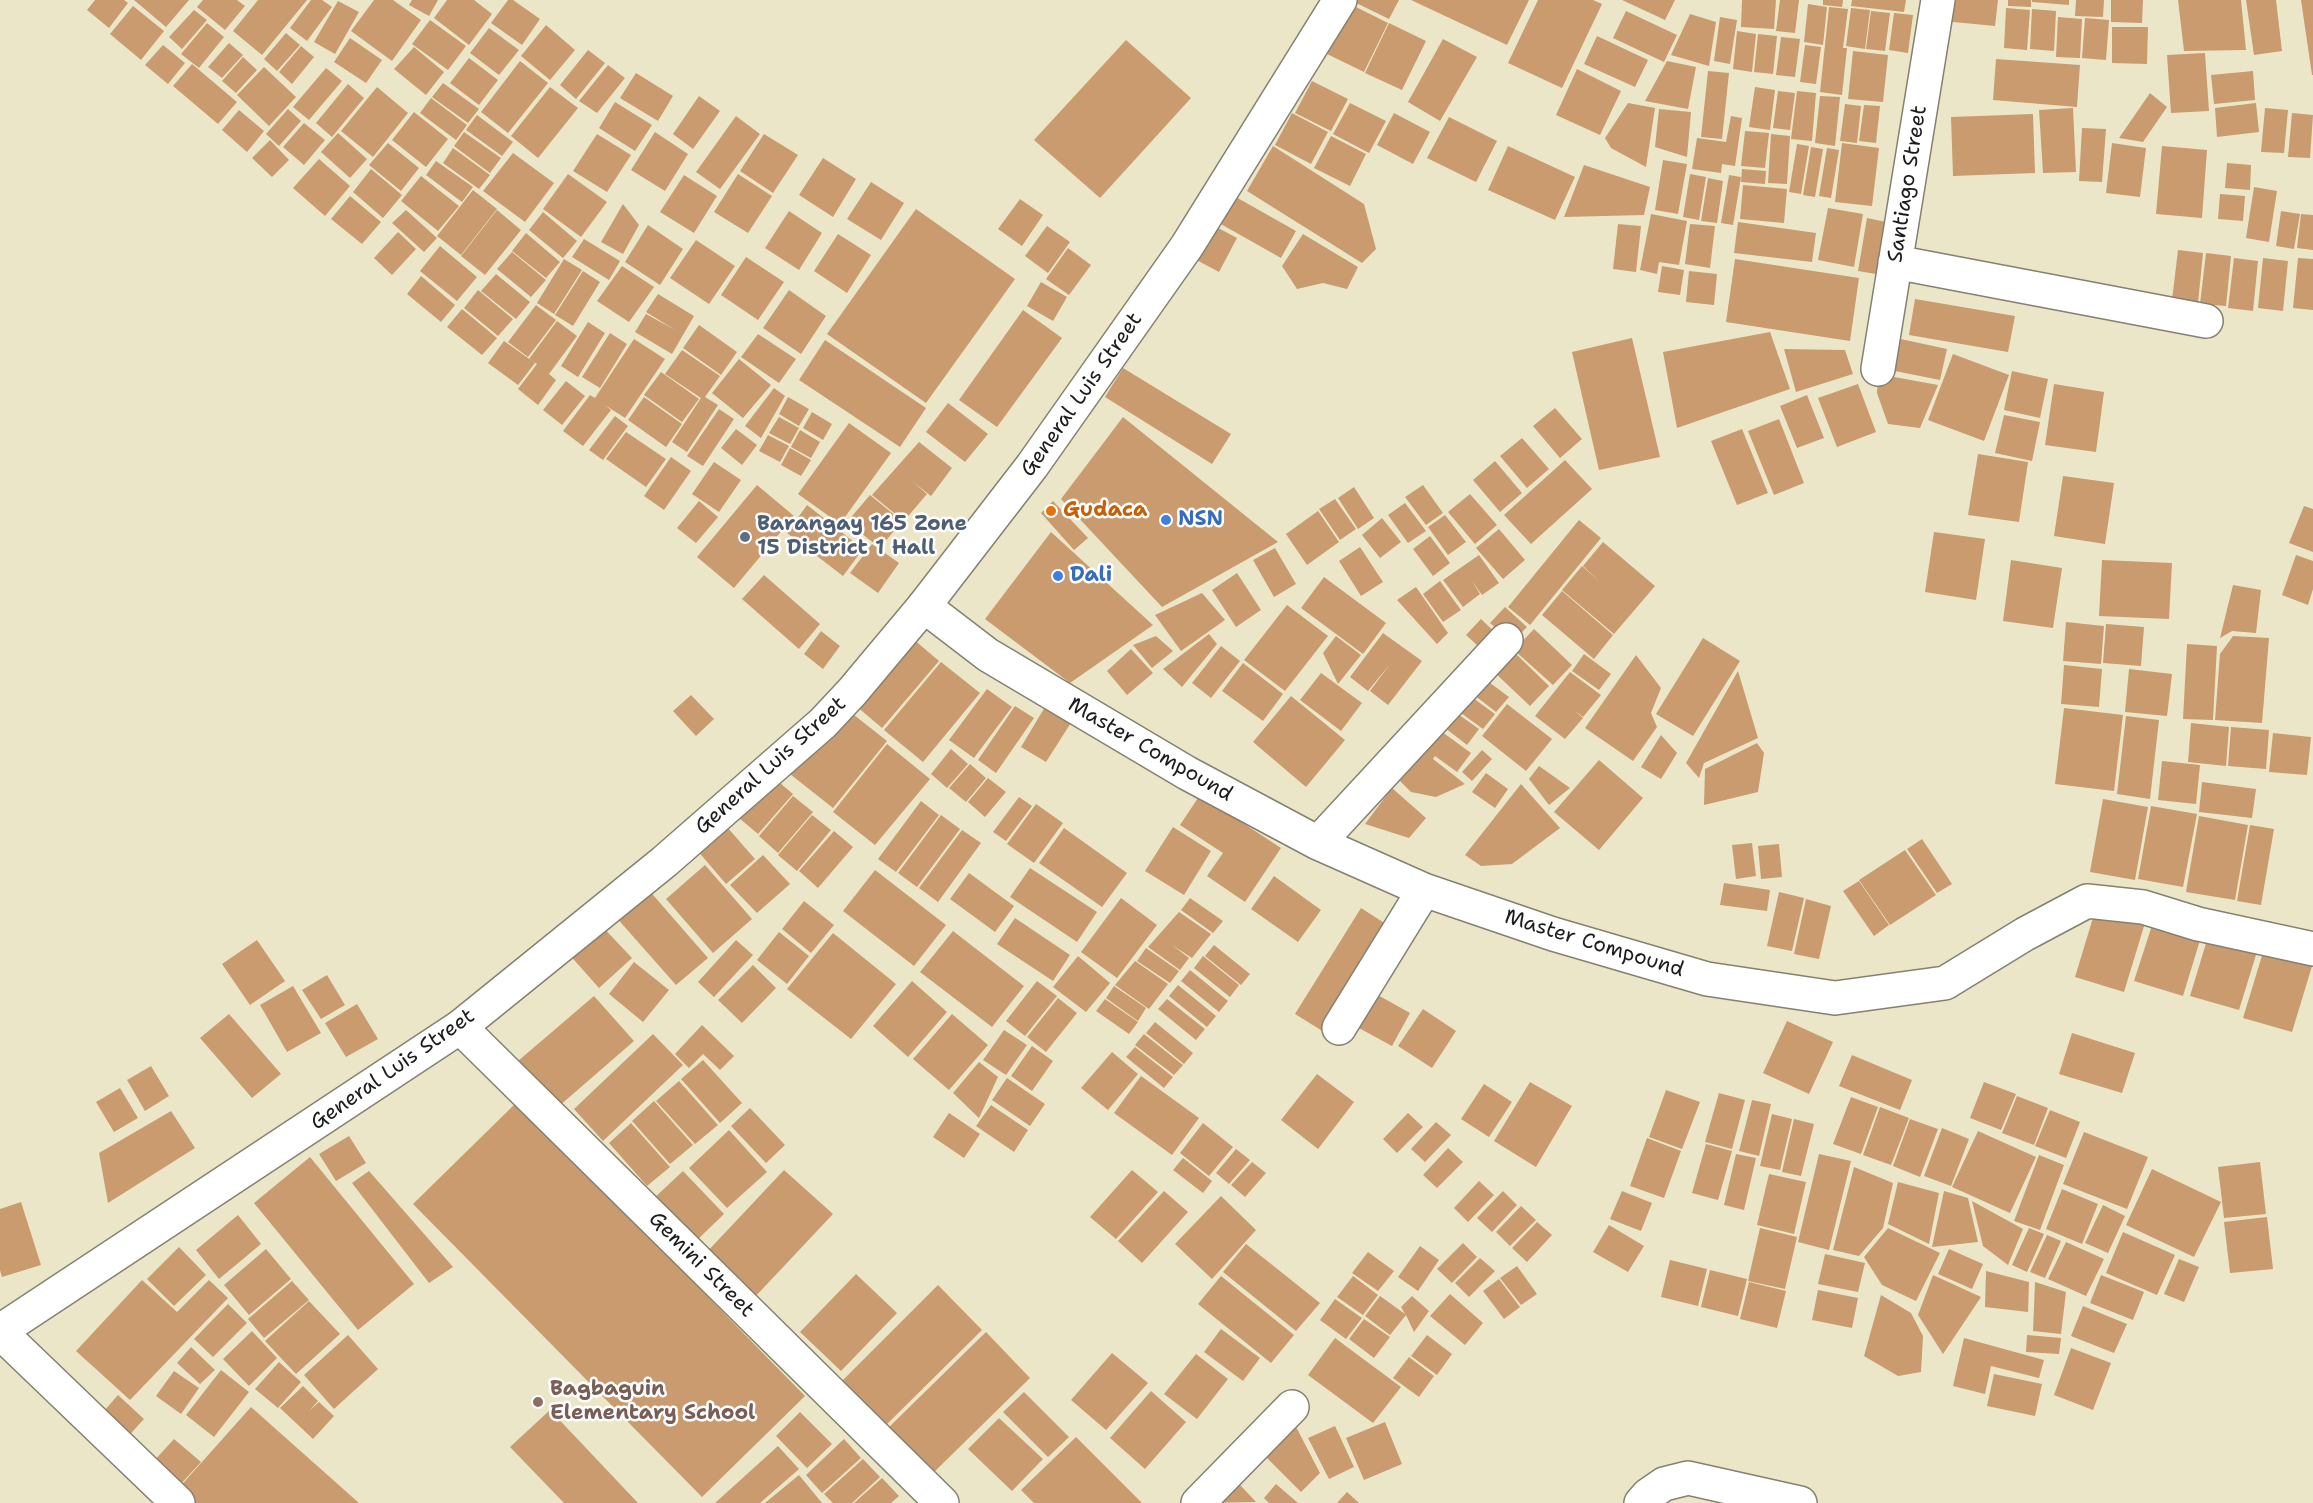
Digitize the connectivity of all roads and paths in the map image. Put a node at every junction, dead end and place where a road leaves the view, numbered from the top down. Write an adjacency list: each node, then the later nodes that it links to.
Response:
1 (1340, 0): 6 (street, General Luis Street)
2 (1938, 0): 3 (street, Santiago Street)
3 (1895, 262): 4 (street); 5 (street, Santiago Street)
4 (2206, 321)
5 (1878, 369)
6 (924, 606): 8 (street, Master Compound); 11 (street, General Luis Street)
7 (1506, 640): 8 (street)
8 (1318, 843): 9 (street, Master Compound)
9 (1424, 890): 10 (street, Master Compound); 12 (street)
10 (2313, 949)
11 (460, 1027): 13 (street, General Luis Street); 16 (street, Gemini Street)
12 (1339, 1029)
13 (0, 1332): 15 (street)
14 (1292, 1407): 17 (street)
15 (178, 1503)
16 (942, 1503)
17 (1198, 1503)
18 (1641, 1503): 19 (street)
19 (1800, 1503)

